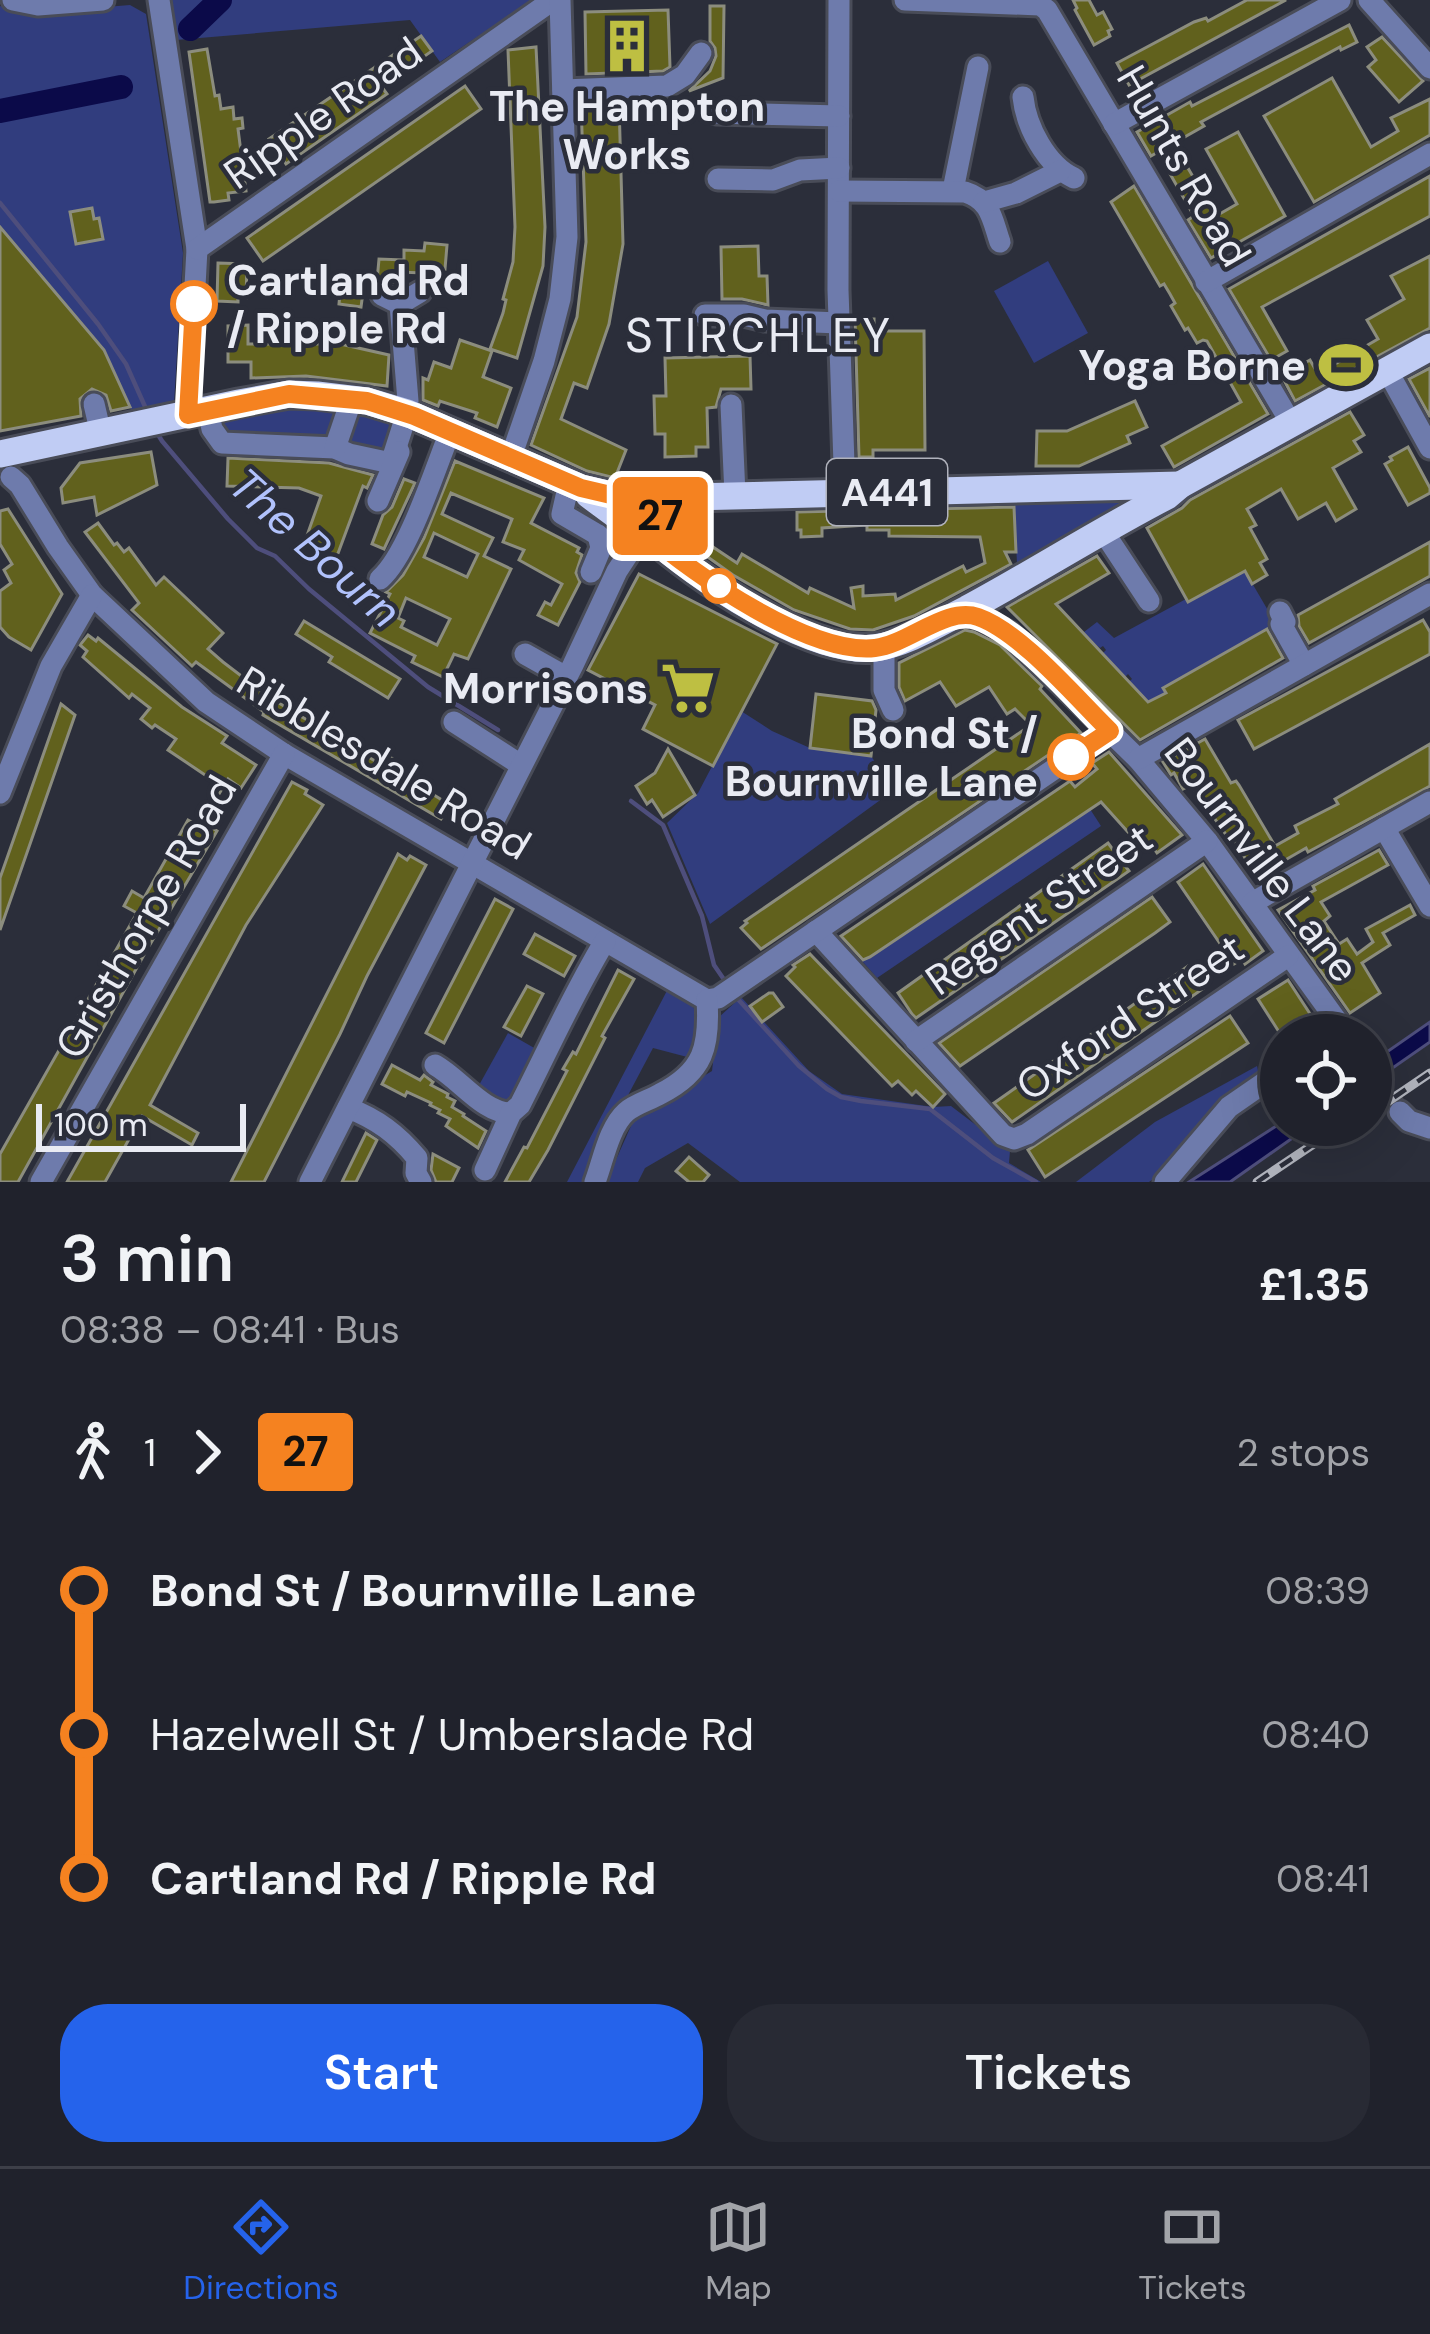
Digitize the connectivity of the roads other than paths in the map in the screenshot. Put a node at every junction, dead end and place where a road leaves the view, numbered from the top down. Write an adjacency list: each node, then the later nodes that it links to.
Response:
1 (17, 0): 2 (street)
2 (103, 0)
3 (159, 0): 23 (street)
4 (556, 0): 12 (street); 23 (street, Ripple Road)
5 (839, 0): 15 (street)
6 (905, 0): 16 (street, Hunts Road)
7 (1340, 0): 16 (street)
8 (1369, 0): 11 (street)
9 (701, 53): 12 (street)
10 (978, 67): 20 (street)
11 (1430, 68)
12 (562, 90): 40 (street)
13 (1023, 97): 21 (street)
14 (716, 113): 15 (street)
15 (839, 116): 19 (street)
16 (1114, 124): 24 (street, Hunts Road)
17 (1430, 154): 24 (street)
18 (718, 179): 19 (street)
19 (839, 179): 20 (street); 27 (street)
20 (953, 190): 21 (street)
21 (984, 202): 22 (street)
22 (1000, 242)
23 (197, 249): 34 (street)
24 (1206, 282): 35 (street, Hunts Road)
25 (401, 297): 33 (street)
26 (705, 315): 27 (street)
27 (839, 322): 42 (street)
28 (1430, 347): 29 (main road, A441)
29 (1388, 370): 35 (main road, A441); 38 (street)
30 (352, 398): 33 (main road, A441); 34 (main road, A441); 39 (street)
31 (94, 404): 37 (street)
32 (731, 406): 43 (street)
33 (411, 414): 36 (main road, A441); 39 (street); 44 (street)
34 (173, 418): 37 (main road, A441); 39 (street)
35 (1292, 423): 45 (main road, A441)
36 (450, 432): 40 (main road, A441); 49 (street)
37 (100, 434): 41 (main road, A441)
38 (1428, 438)
39 (335, 448)
40 (511, 457): 46 (main road, A441)
41 (13, 469): 52 (street, Ribblesdale Road)
42 (845, 493): 43 (main road, A441); 45 (main road, A441)
43 (735, 495): 46 (main road, A441)
44 (378, 501)
45 (1128, 501): 47 (main road, A441)
46 (629, 522): 48 (street); 57 (main road, A441); 60 (street)
47 (1103, 531): 51 (main road, A441); 53 (street)
48 (591, 572)
49 (380, 579)
50 (1430, 594): 59 (street)
51 (992, 595): 55 (main road, A441); 56 (street, Bournville Lane)
52 (92, 596): 64 (street); 66 (street, Ribblesdale Road)
53 (1149, 601)
54 (1280, 612): 59 (street)
55 (957, 614): 56 (street, Bournville Lane); 57 (main road, A441)
56 (1010, 632): 65 (street, Bournville Lane)
57 (884, 646): 61 (street)
58 (525, 654): 60 (street)
59 (1304, 665): 67 (street)
60 (566, 677): 68 (street)
61 (893, 710)
62 (454, 722): 68 (street)
63 (0, 728): 64 (street)
64 (24, 729): 69 (street)
65 (1110, 731): 67 (street, Bournville Lane); 76 (street)
66 (284, 754): 73 (street, Ribblesdale Road); 87 (street, Gristhorpe Road)
67 (1138, 759): 72 (street, Bournville Lane)
68 (520, 764): 73 (street)
69 (0, 793)
70 (1430, 802): 71 (street)
71 (1384, 828): 74 (street); 75 (street)
72 (1207, 841): 74 (street, Bournville Lane); 81 (street, Regent Street)
73 (471, 863): 77 (street, Ribblesdale Road); 84 (street)
74 (1252, 903): 78 (street, Bournville Lane)
75 (1430, 906)
76 (816, 931): 79 (street); 81 (street, Oxford Street)
77 (605, 941): 79 (street, Ribblesdale Road); 85 (street)
78 (1288, 956): 80 (street, Bournville Lane); 81 (street, Oxford Street)
79 (713, 999): 90 (street)
80 (1327, 1014)
81 (916, 1041)
82 (435, 1065): 85 (street)
83 (1260, 1086): 91 (street)
84 (348, 1108): 88 (street); 89 (street)
85 (511, 1113): 86 (street)
86 (485, 1171)
87 (41, 1182)
88 (310, 1182)
89 (421, 1182)
90 (595, 1182)
91 (1165, 1182)

